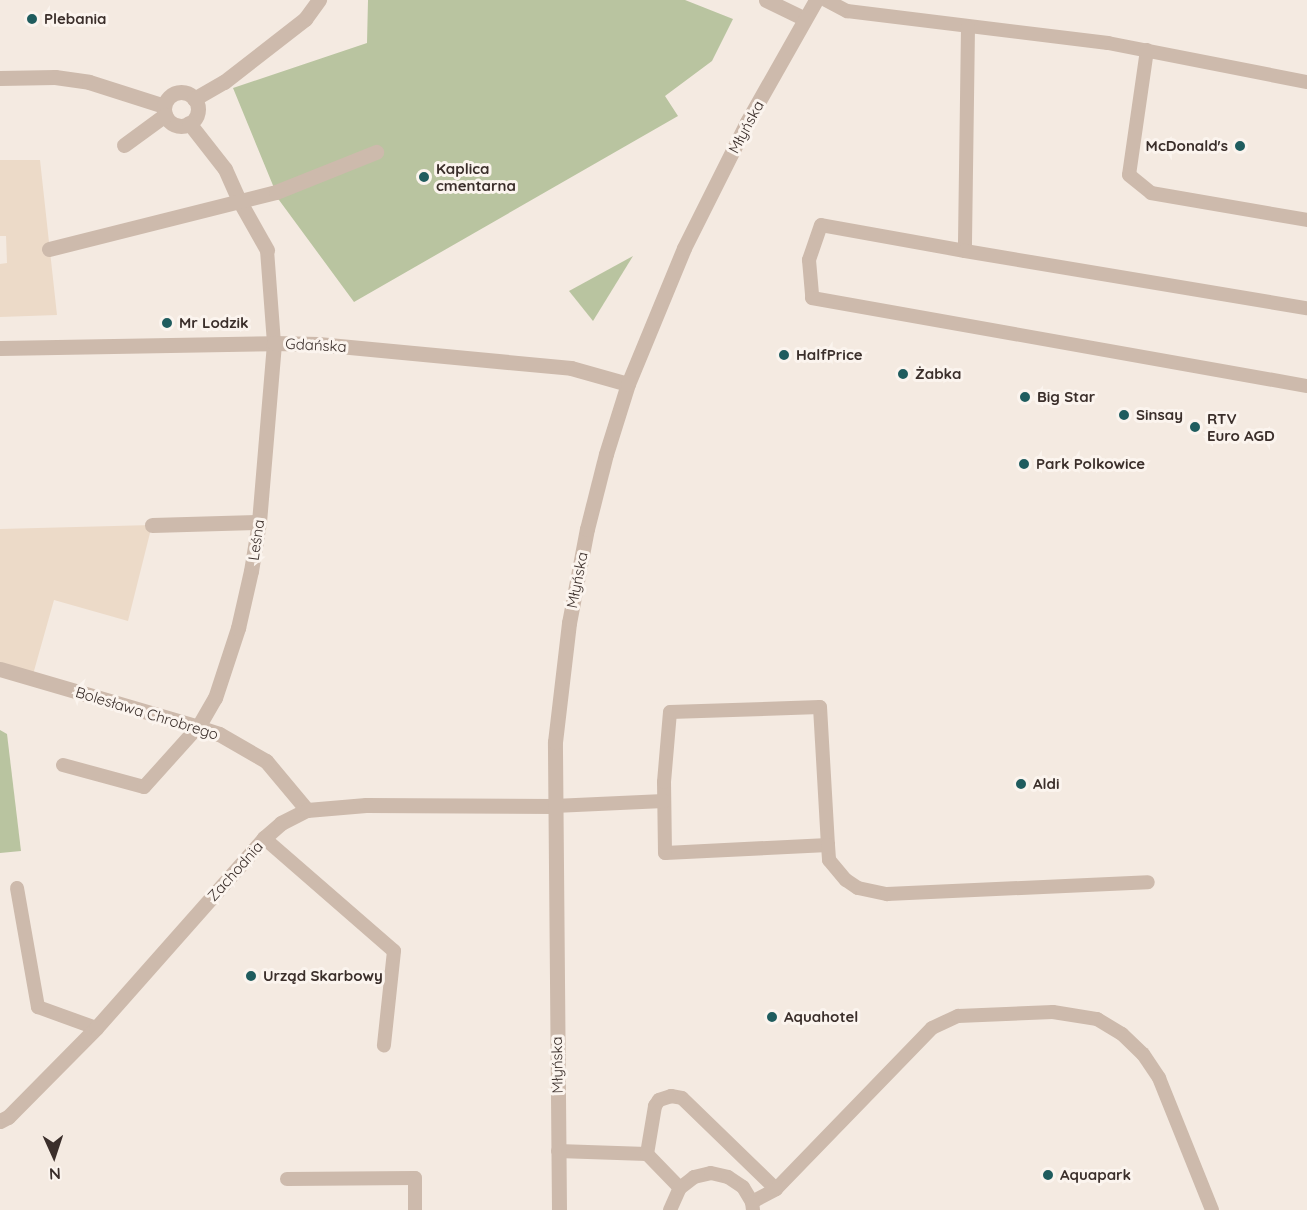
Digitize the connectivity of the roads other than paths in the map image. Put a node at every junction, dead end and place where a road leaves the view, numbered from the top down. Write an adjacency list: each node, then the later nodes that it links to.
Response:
1 (319, 0): 10 (street)
2 (766, 0): 5 (street)
3 (816, 0): 5 (street, Młyńska)
4 (826, 0): 6 (lane)
5 (805, 19): 23 (street, Młyńska)
6 (968, 27): 7 (lane); 19 (lane)
7 (1147, 50): 9 (lane); 16 (lane)
8 (0, 78): 11 (street)
9 (1307, 82)
10 (195, 99): 11 (street); 12 (street)
11 (165, 111): 12 (street); 13 (street)
12 (189, 123): 15 (street)
13 (124, 145)
14 (376, 152): 15 (street)
15 (240, 202): 17 (street); 18 (street)
16 (1307, 220)
17 (49, 249)
18 (267, 250): 21 (lane)
19 (965, 251): 20 (lane); 24 (lane)
20 (1307, 308)
21 (274, 344): 22 (street, Gdańska); 23 (street, Gdańska); 25 (street, Leśna)
22 (0, 348)
23 (628, 384): 31 (street, Młyńska)
24 (1307, 386)
25 (259, 522): 26 (street); 28 (street, Leśna)
26 (152, 525)
27 (0, 669): 28 (street, Bolesława Chrobrego)
28 (198, 727): 29 (lane); 32 (street, Bolesława Chrobrego)
29 (63, 765)
30 (663, 801): 31 (lane); 34 (lane); 34 (lane)
31 (554, 806): 32 (street, Zachodnia); 40 (street, Młyńska)
32 (307, 810): 33 (street, Zachodnia)
33 (264, 838): 37 (street, Zachodnia); 38 (lane)
34 (828, 845): 35 (lane)
35 (1148, 882)
36 (17, 888): 37 (lane)
37 (96, 1028): 39 (street, Zachodnia)
38 (384, 1045)
39 (0, 1120)
40 (558, 1151): 41 (lane); 47 (street, Młyńska)
41 (647, 1154): 43 (lane); 44 (lane)
42 (287, 1179): 46 (lane)
43 (680, 1188): 45 (lane); 48 (lane)
44 (776, 1189): 45 (lane); 49 (lane)
45 (752, 1206)
46 (415, 1210)
47 (559, 1210)
48 (670, 1210)
49 (1212, 1210)

